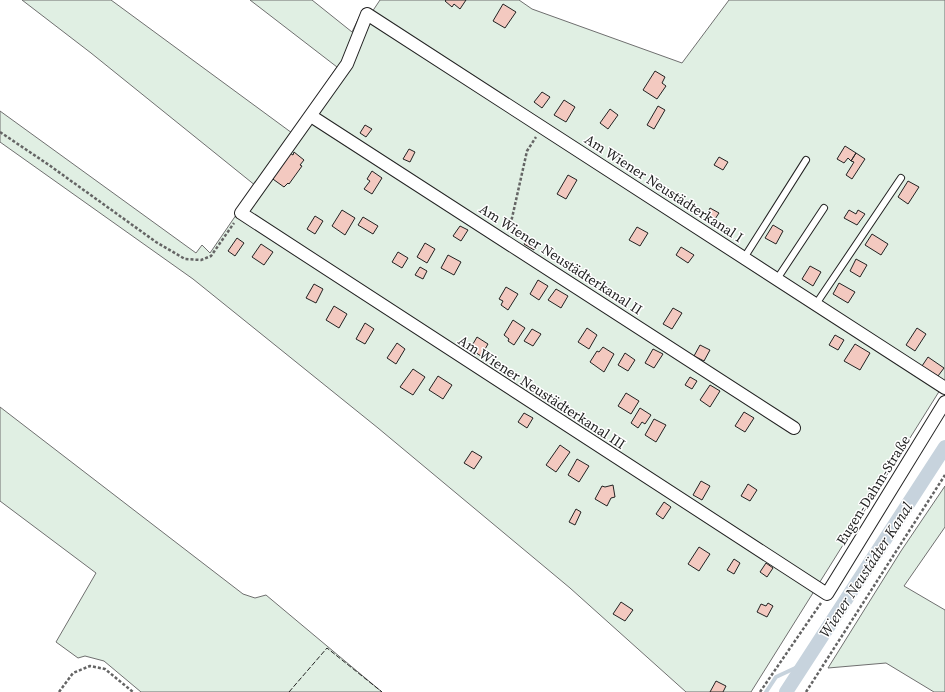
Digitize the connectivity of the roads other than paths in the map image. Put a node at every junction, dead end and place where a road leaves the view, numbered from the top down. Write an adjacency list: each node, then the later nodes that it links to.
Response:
1 (311, 116): 5 (street, Am Wiener Neustädterkanal I); 10 (street, Am Wiener Neustädterkanal II); 11 (street, Am Wiener Neustädterkanal III)
2 (806, 160): 5 (lane)
3 (901, 178): 7 (lane)
4 (824, 208): 6 (lane)
5 (744, 258): 6 (street, Am Wiener Neustädterkanal I)
6 (777, 279): 7 (street, Am Wiener Neustädterkanal I)
7 (816, 304): 8 (street, Am Wiener Neustädterkanal I)
8 (945, 388)
9 (945, 402): 11 (street, Eugen-Dahm-Straße)
10 (794, 428)
11 (827, 594)

